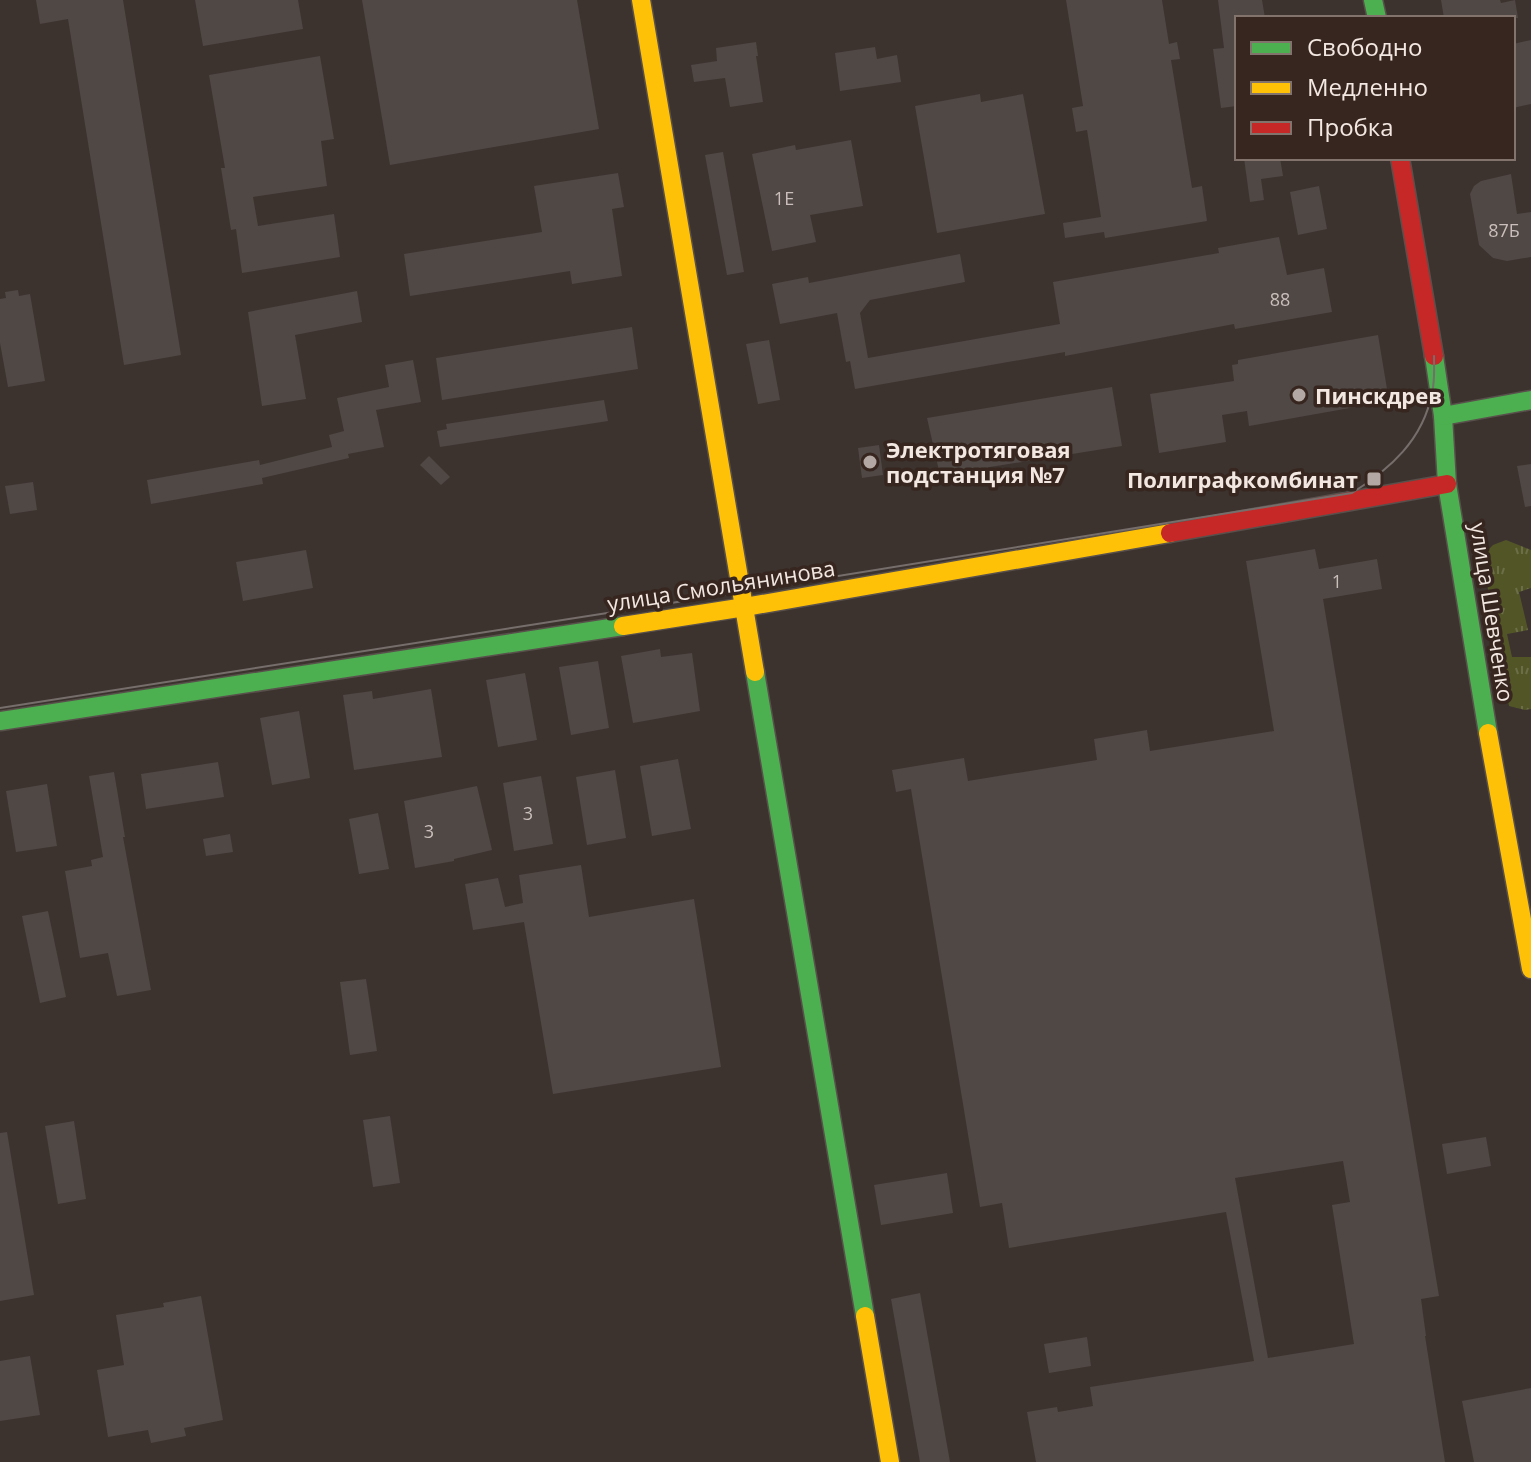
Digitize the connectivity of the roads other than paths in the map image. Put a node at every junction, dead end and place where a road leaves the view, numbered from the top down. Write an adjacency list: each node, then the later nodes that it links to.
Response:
1 (641, 0): 6 (street)
2 (1400, 160): 4 (street, улица Шевченко)
3 (1531, 400): 4 (street)
4 (1443, 416): 5 (street, улица Шевченко)
5 (1447, 484): 6 (street, улица Смольянинова); 8 (street, улица Шевченко)
6 (745, 607): 7 (street, улица Смольянинова); 9 (street)
7 (0, 721)
8 (1531, 969)
9 (890, 1462)

